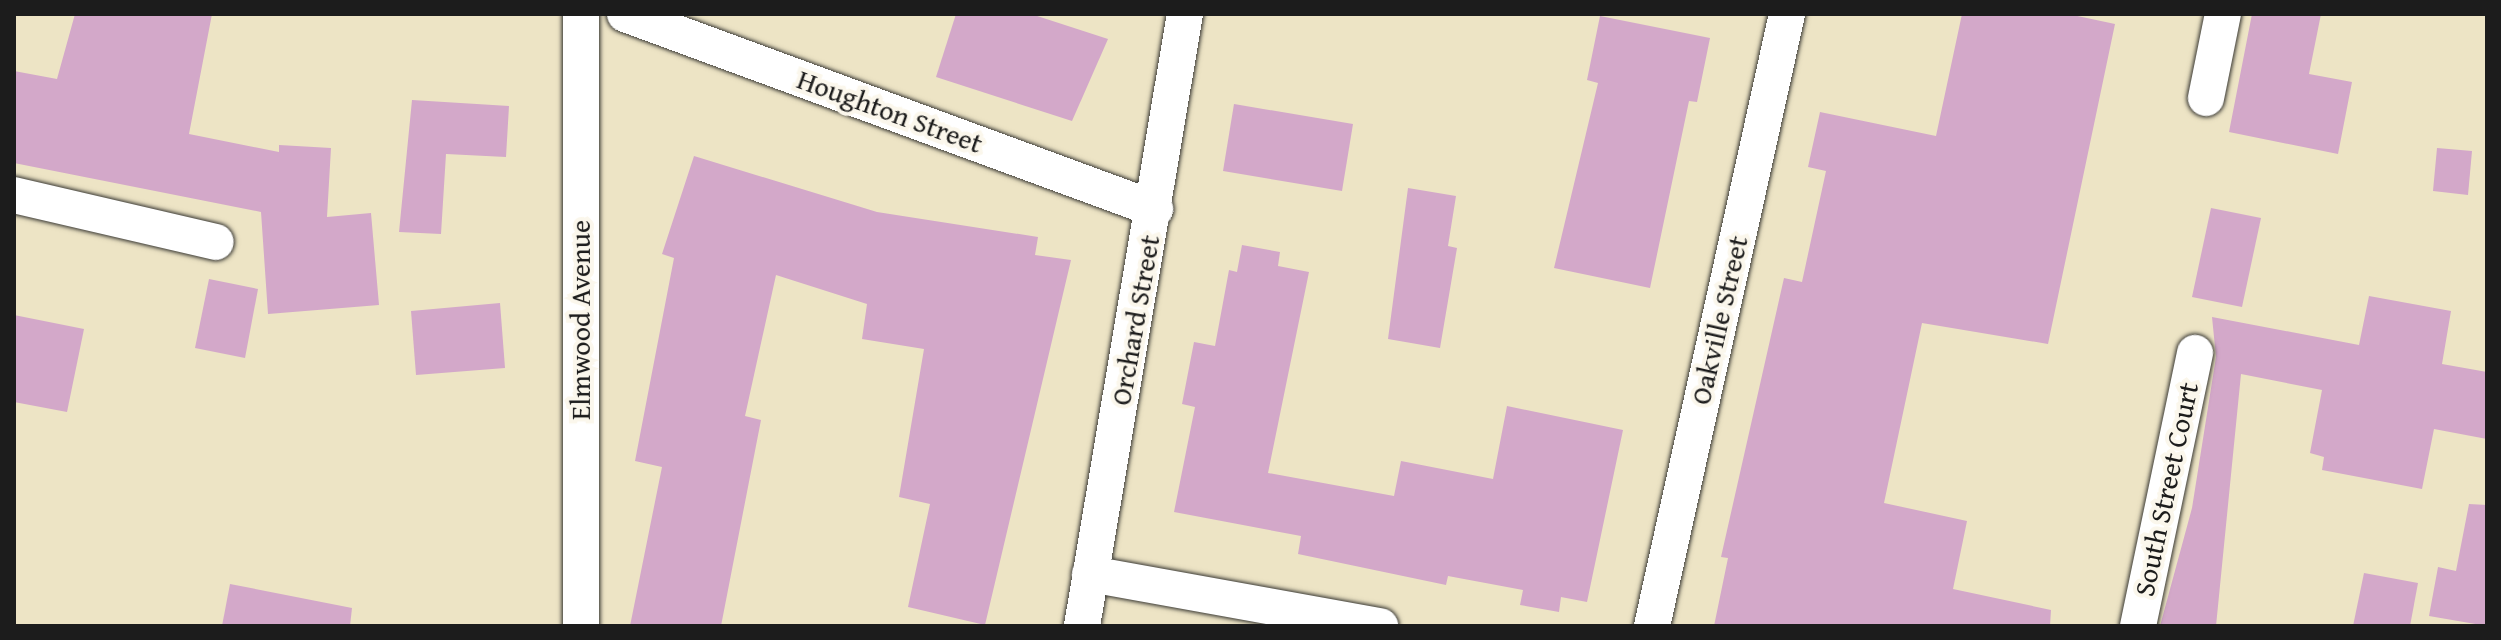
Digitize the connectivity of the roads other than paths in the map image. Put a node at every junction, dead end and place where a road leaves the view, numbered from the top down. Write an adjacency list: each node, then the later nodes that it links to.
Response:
1 (581, 14): 12 (street, Elmwood Avenue)
2 (625, 14): 8 (street, Houghton Street)
3 (1185, 14): 8 (street, Orchard Street)
4 (1787, 14): 15 (street, Oakville Street)
5 (2223, 14): 6 (street)
6 (2206, 98)
7 (14, 195): 9 (street)
8 (1155, 209): 11 (street, Orchard Street)
9 (216, 242)
10 (2195, 353): 16 (street, South Street Court)
11 (1090, 574): 13 (street, Orchard Street); 14 (street)
12 (581, 626)
13 (1082, 626)
14 (1380, 626)
15 (1652, 626)
16 (2138, 626)

